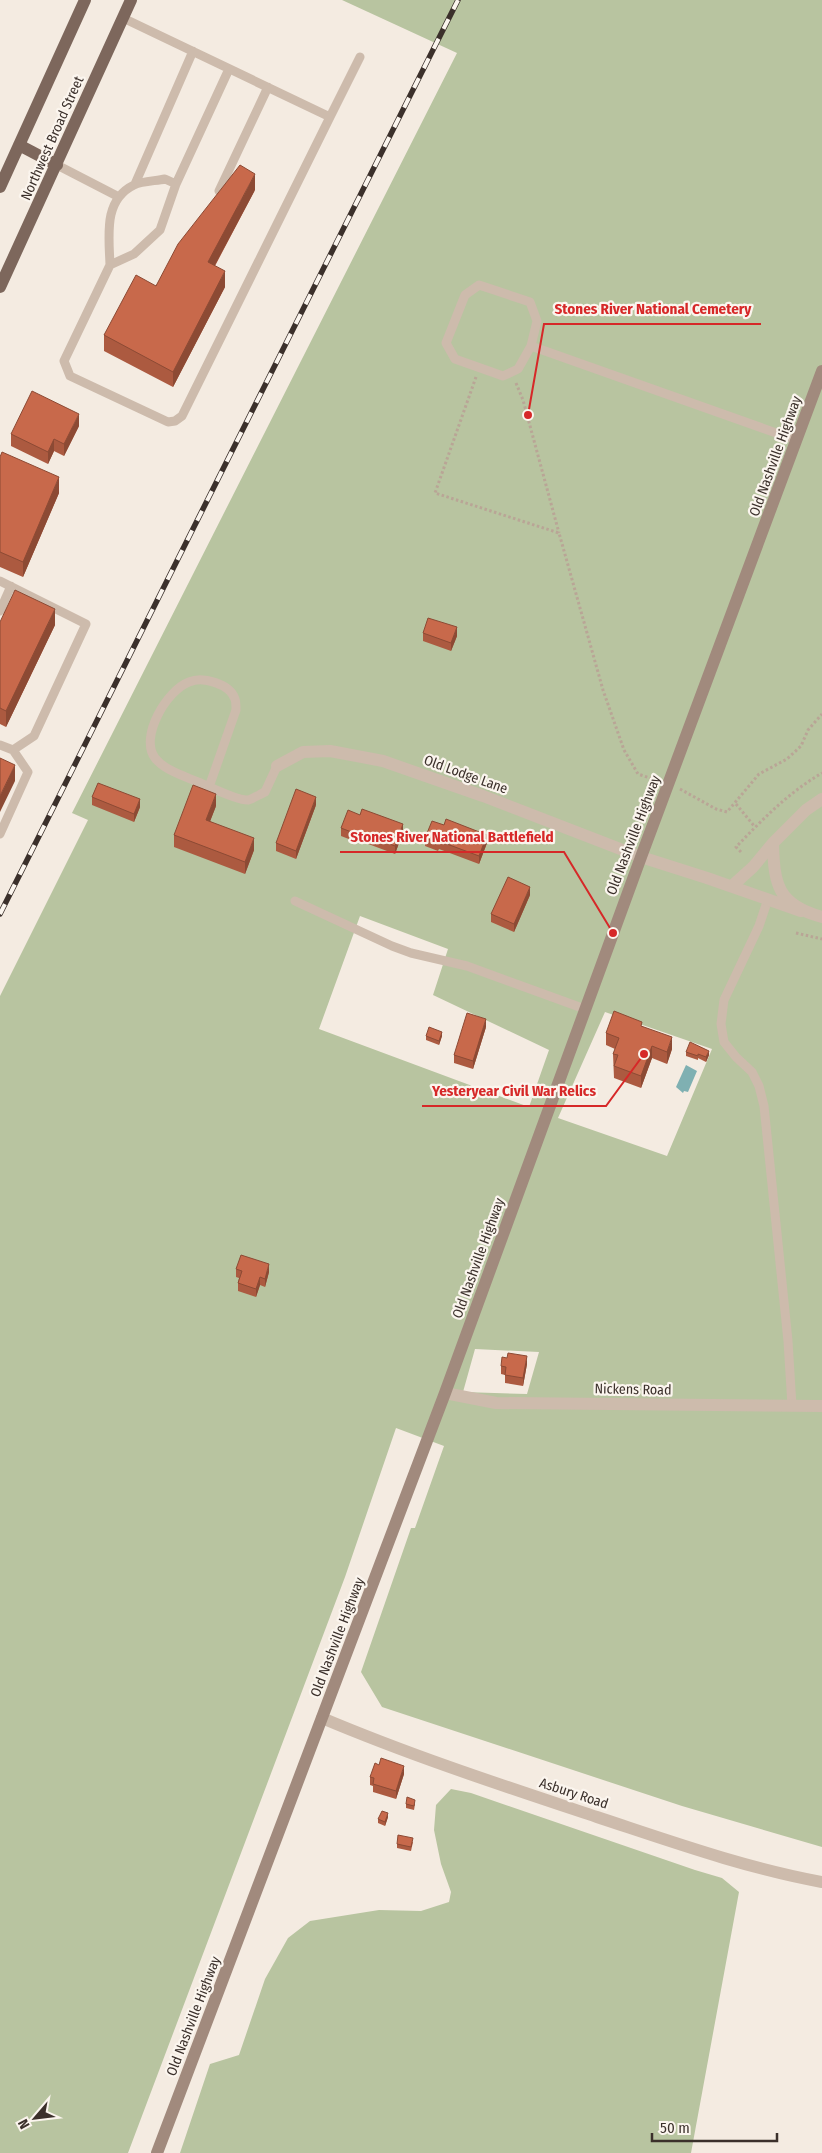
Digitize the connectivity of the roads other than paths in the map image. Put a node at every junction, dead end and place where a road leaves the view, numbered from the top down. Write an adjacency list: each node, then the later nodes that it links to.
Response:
1 (85, 0): 9 (main road, Northwest Broad Street)
2 (131, 0): 3 (main road, Northwest Broad Street)
3 (123, 18): 4 (lane); 10 (main road, Northwest Broad Street)
4 (193, 51): 6 (lane); 11 (lane)
5 (360, 56): 8 (lane)
6 (229, 69): 7 (lane); 12 (lane)
7 (268, 88): 8 (lane); 14 (lane)
8 (330, 117): 16 (lane)
9 (19, 145): 10 (main road); 13 (main road, Northwest Broad Street)
10 (57, 165): 15 (lane); 17 (main road, Northwest Broad Street)
11 (135, 184): 12 (lane); 15 (lane)
12 (176, 184): 16 (lane)
13 (0, 188)
14 (219, 191)
15 (119, 197): 16 (lane)
16 (110, 264)
17 (0, 287)
18 (531, 346): 18 (lane); 20 (lane)
19 (822, 371): 20 (main road, Old Nashville Highway)
20 (796, 440): 31 (main road, Old Nashville Highway)
21 (0, 581): 22 (lane)
22 (11, 586): 23 (lane); 25 (lane)
23 (0, 611)
24 (0, 745): 25 (lane)
25 (13, 750): 29 (lane)
26 (277, 766): 27 (lane); 31 (street, Old Lodge Lane)
27 (209, 787): 27 (lane)
28 (822, 799): 30 (street)
29 (0, 834)
30 (773, 843): 32 (street); 35 (street)
31 (641, 857): 32 (street, Old Lodge Lane); 37 (main road, Old Nashville Highway)
32 (732, 886): 33 (street, Old Lodge Lane)
33 (768, 899): 35 (street, Old Lodge Lane); 39 (lane)
34 (295, 901): 37 (lane)
35 (801, 911): 36 (street, Old Lodge Lane)
36 (822, 917)
37 (585, 1010): 38 (main road, Old Nashville Highway)
38 (445, 1393): 39 (street, Nickens Road); 41 (main road, Old Nashville Highway)
39 (792, 1406): 40 (street, Nickens Road)
40 (822, 1406)
41 (322, 1718): 42 (street, Asbury Road); 43 (main road, Old Nashville Highway)
42 (822, 1882)
43 (157, 2153)

